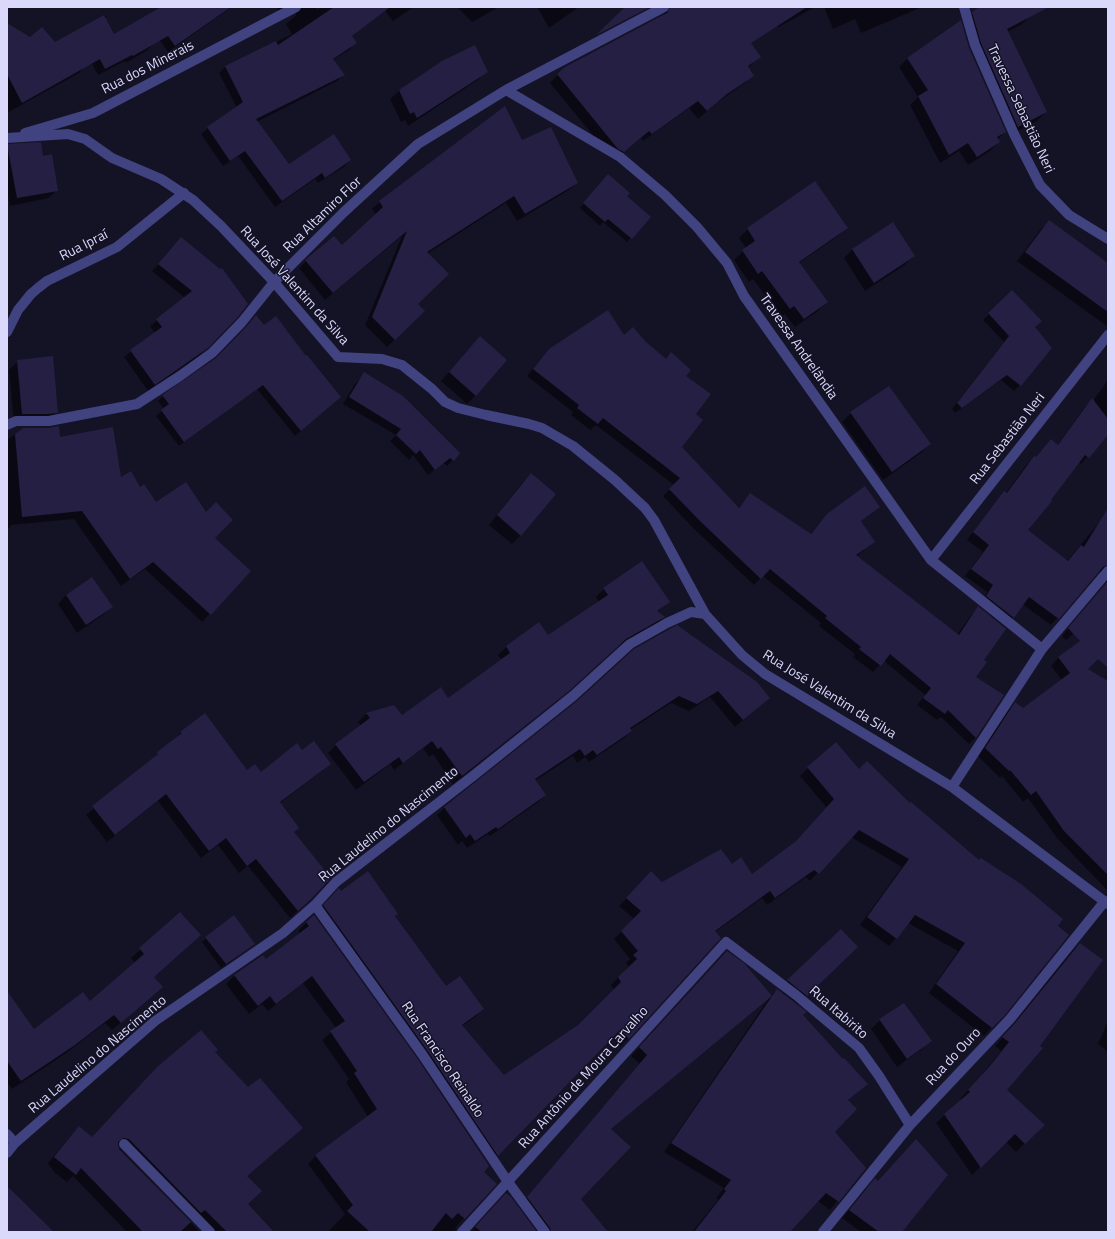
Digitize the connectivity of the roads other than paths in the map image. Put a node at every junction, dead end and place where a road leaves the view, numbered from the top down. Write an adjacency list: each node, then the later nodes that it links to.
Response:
1 (296, 7): 5 (street, Rua dos Minerais)
2 (964, 7): 7 (street, Travessa Sebastião Neri)
3 (662, 8): 4 (street, Rua Altamiro Flor)
4 (506, 90): 8 (street, Rua Altamiro Flor); 12 (street, Travessa Andrelândia)
5 (7, 138): 6 (street, Rua José Valentim da Silva)
6 (184, 193): 8 (street, Rua José Valentim da Silva); 9 (street, Rua Ipraí)
7 (1108, 238)
8 (274, 282): 11 (street, Rua Altamiro Flor); 14 (street, Rua José Valentim da Silva)
9 (7, 332)
10 (1108, 335): 12 (street, Rua Sebastião Neri)
11 (7, 425)
12 (931, 560): 15 (street, Travessa Andrelândia)
13 (1108, 571): 15 (street)
14 (705, 614): 16 (street, Rua José Valentim da Silva); 18 (street, Rua Laudelino do Nascimento)
15 (1042, 649): 16 (street)
16 (952, 786): 17 (street, Rua José Valentim da Silva)
17 (1106, 902): 20 (street, Rua do Ouro)
18 (316, 905): 22 (street, Rua Laudelino do Nascimento); 25 (street, Rua Francisco Reinaldo)
19 (726, 942): 20 (street, Rua Itabirito); 25 (street, Rua Antônio de Moura Carvalho)
20 (910, 1126): 29 (street, Rua do Ouro)
21 (7, 1134): 22 (street)
22 (15, 1144): 24 (street, Rua Laudelino do Nascimento)
23 (124, 1144): 26 (street)
24 (7, 1153)
25 (508, 1182): 27 (street, Rua Antônio de Moura Carvalho); 28 (street, Rua Francisco Reinaldo)
26 (210, 1232)
27 (462, 1232)
28 (545, 1232)
29 (823, 1232)

